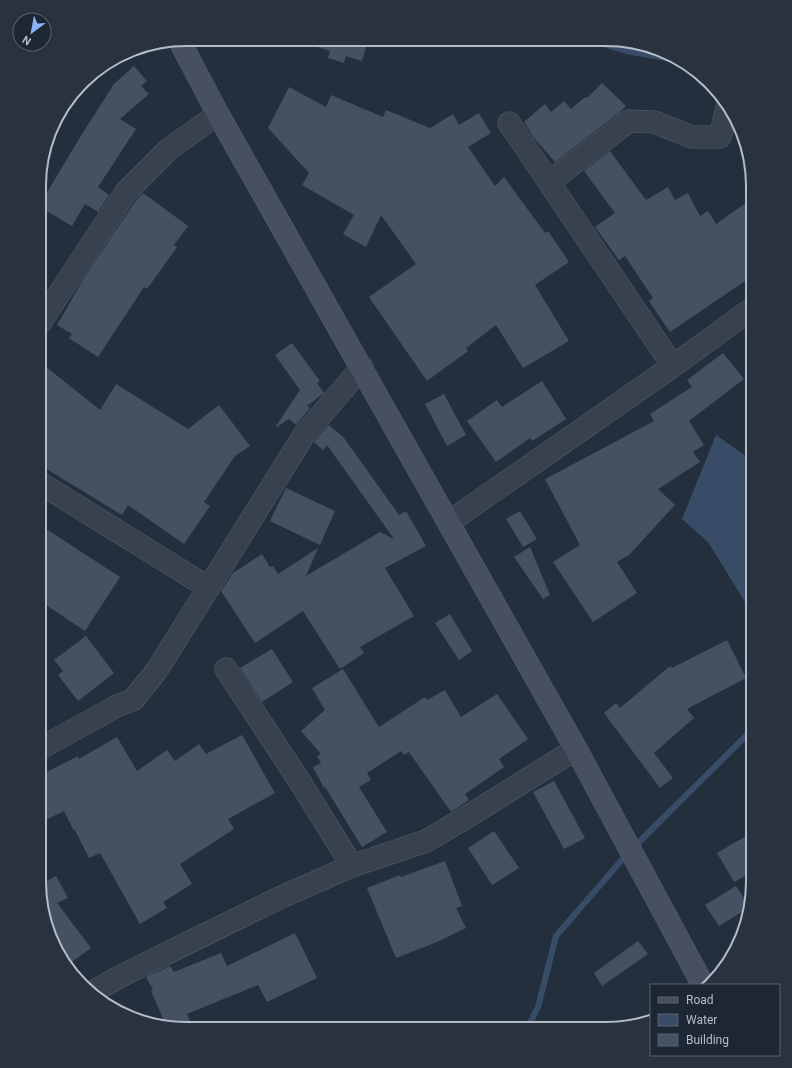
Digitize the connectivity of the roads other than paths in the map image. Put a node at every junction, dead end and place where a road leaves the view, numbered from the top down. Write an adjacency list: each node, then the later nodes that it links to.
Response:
1 (182, 46): 2 (main road)
2 (218, 114): 7 (street); 9 (main road)
3 (726, 114): 5 (street)
4 (509, 123): 5 (street)
5 (549, 182): 8 (street)
6 (746, 313): 8 (street)
7 (46, 314)
8 (673, 366): 11 (street)
9 (362, 367): 11 (main road); 12 (street)
10 (46, 487): 12 (street)
11 (449, 522): 15 (main road)
12 (209, 588): 14 (street)
13 (226, 669): 16 (street)
14 (46, 745)
15 (576, 749): 16 (street); 17 (main road)
16 (352, 866): 18 (street)
17 (702, 983)
18 (97, 990)

